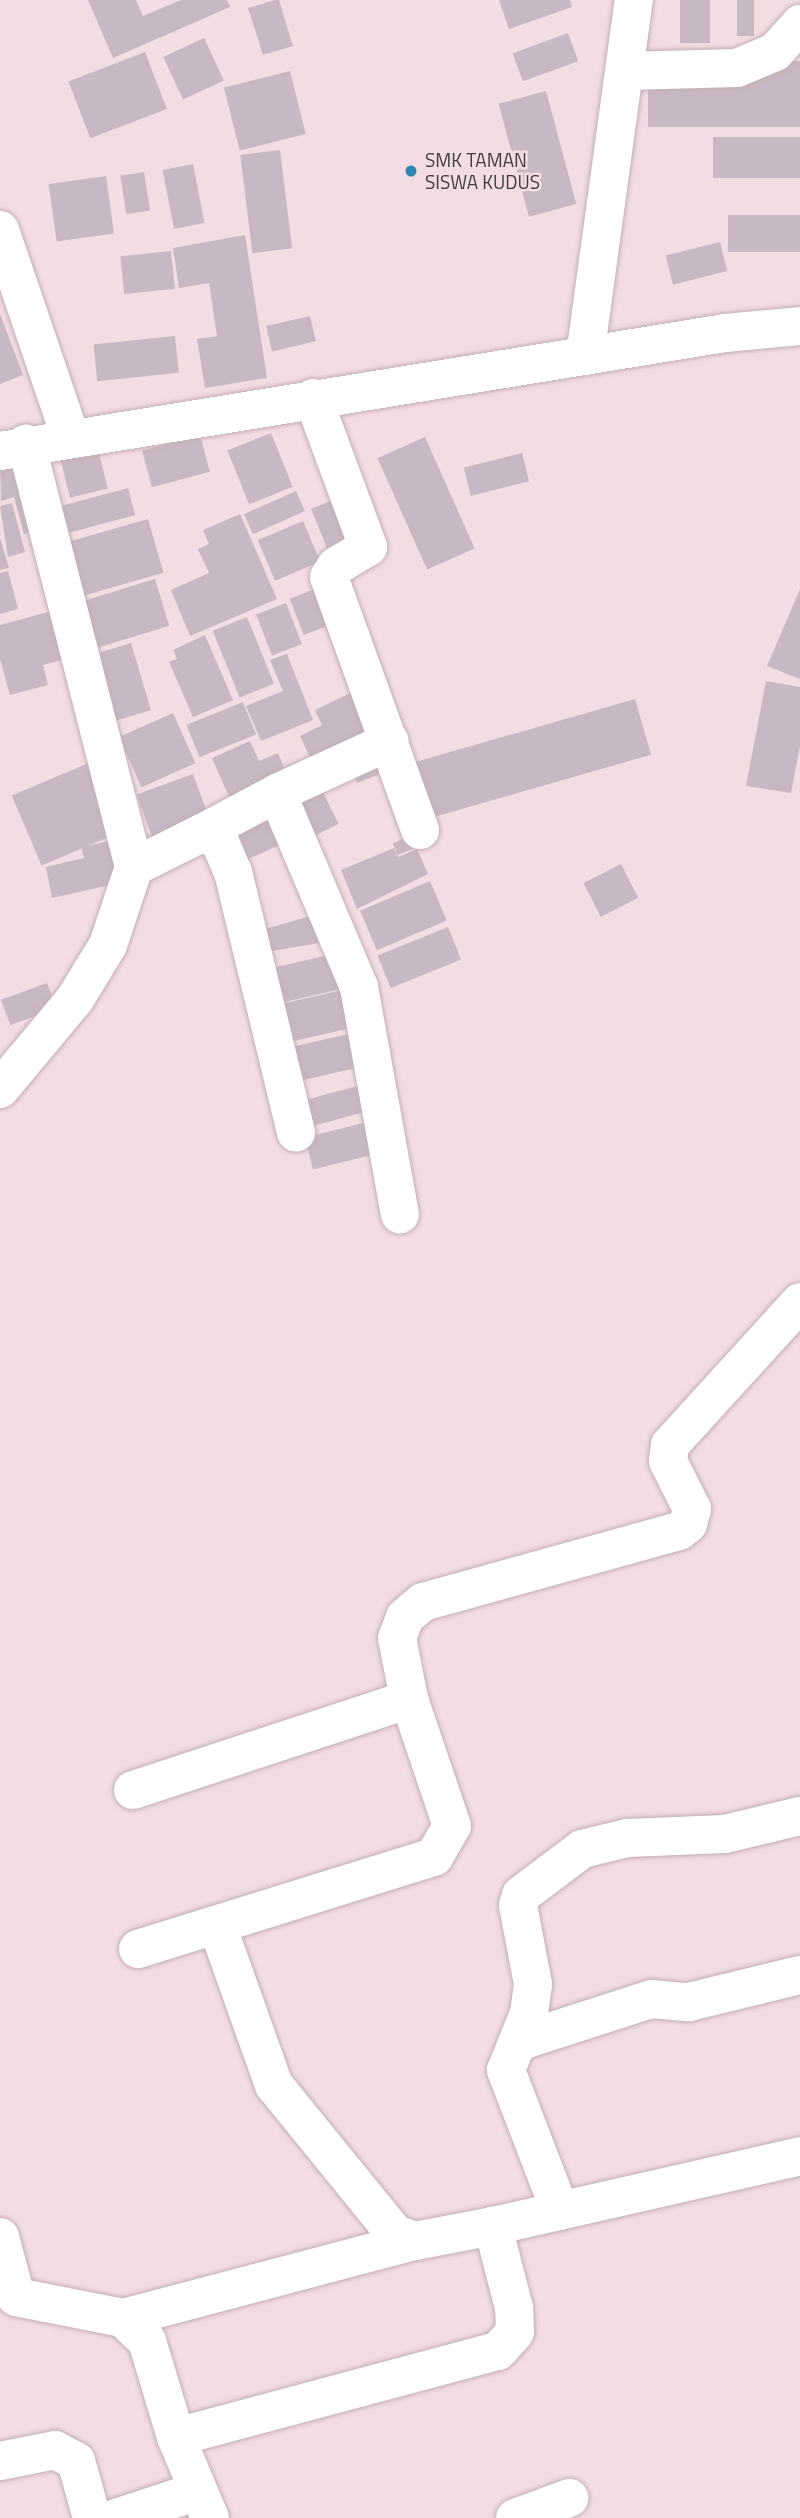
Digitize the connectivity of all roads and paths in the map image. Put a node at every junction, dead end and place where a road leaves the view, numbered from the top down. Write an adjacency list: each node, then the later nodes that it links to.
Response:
1 (634, 0): 3 (street)
2 (800, 24): 3 (street)
3 (625, 71): 8 (street)
4 (0, 230): 10 (street)
5 (800, 326): 6 (street)
6 (725, 333): 7 (street); 8 (street)
7 (800, 344)
8 (585, 356): 9 (street)
9 (313, 398): 10 (street); 12 (street)
10 (69, 436): 11 (street)
11 (13, 447): 16 (street)
12 (390, 741): 13 (street); 14 (street)
13 (276, 793): 15 (street); 19 (street)
14 (420, 830)
15 (204, 832): 16 (street); 18 (street)
16 (134, 867): 17 (street)
17 (0, 1088)
18 (296, 1132)
19 (400, 1214)
20 (800, 1303): 21 (street)
21 (409, 1699): 22 (street); 24 (street)
22 (133, 1790)
23 (800, 1816): 27 (street)
24 (218, 1928): 25 (street); 32 (street)
25 (138, 1950)
26 (800, 1975): 27 (street)
27 (519, 2042): 29 (street)
28 (800, 2156): 29 (street)
29 (560, 2211): 30 (street)
30 (493, 2226): 32 (street); 34 (street)
31 (0, 2236): 33 (street)
32 (415, 2241): 33 (street)
33 (124, 2318): 34 (street)
34 (176, 2437): 37 (street)
35 (0, 2461): 38 (street)
36 (569, 2498): 40 (street)
37 (204, 2505): 39 (street)
38 (92, 2518)
39 (116, 2518)
40 (515, 2518)

